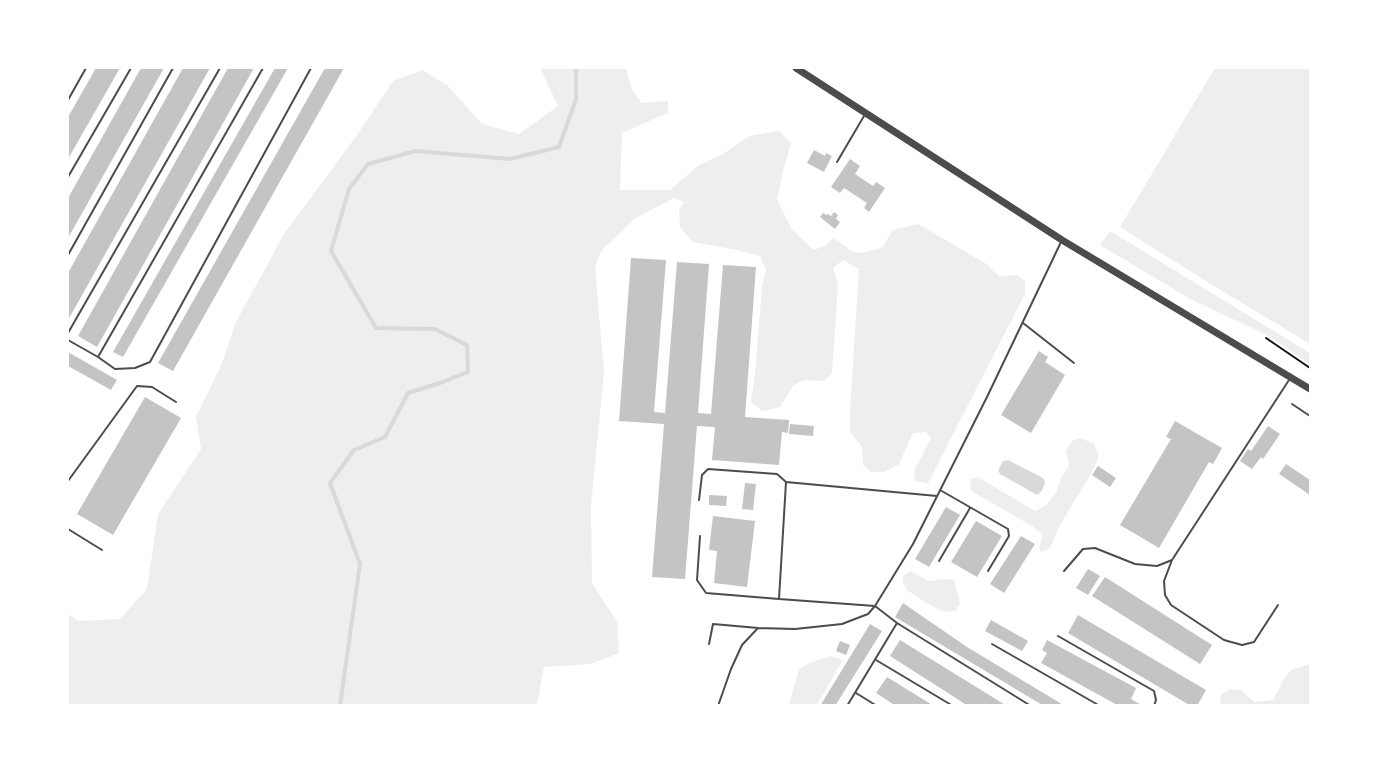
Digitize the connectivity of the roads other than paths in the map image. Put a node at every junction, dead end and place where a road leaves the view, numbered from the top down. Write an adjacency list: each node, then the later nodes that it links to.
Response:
1 (86, 68): 8 (lane)
2 (131, 68): 11 (lane)
3 (173, 68): 13 (lane)
4 (219, 68): 15 (lane)
5 (263, 68): 17 (lane)
6 (311, 68): 17 (lane)
7 (796, 68): 9 (street)
8 (68, 100)
9 (866, 113): 10 (lane); 12 (street)
10 (837, 162)
11 (68, 177)
12 (1062, 240): 14 (lane); 19 (street)
13 (68, 255)
14 (1023, 323): 18 (lane); 26 (lane)
15 (68, 333)
16 (68, 340): 17 (lane)
17 (98, 357)
18 (1074, 363)
19 (1291, 377): 20 (street); 33 (lane)
20 (1311, 389)
21 (176, 402): 24 (lane)
22 (1292, 404): 23 (lane)
23 (1311, 416)
24 (68, 481)
25 (786, 482): 27 (lane); 28 (lane); 37 (lane)
26 (940, 490): 27 (lane); 29 (lane)
27 (937, 496): 39 (lane)
28 (699, 500)
29 (970, 508): 34 (lane); 35 (lane)
30 (68, 529): 32 (lane)
31 (700, 536): 37 (lane)
32 (102, 550)
33 (1172, 560): 36 (lane); 38 (lane)
34 (939, 561)
35 (988, 571)
36 (1064, 571)
37 (779, 599): 39 (lane)
38 (1278, 605)
39 (875, 606): 40 (lane); 41 (lane)
40 (897, 622): 45 (lane); 51 (lane)
41 (758, 628): 43 (lane); 47 (lane)
42 (1058, 636): 53 (lane)
43 (709, 644)
44 (992, 644): 52 (lane)
45 (876, 660): 46 (lane); 50 (lane)
46 (855, 693): 48 (lane); 49 (lane)
47 (718, 705)
48 (847, 705)
49 (877, 705)
50 (953, 705)
51 (1031, 705)
52 (1100, 705)
53 (1154, 705)

